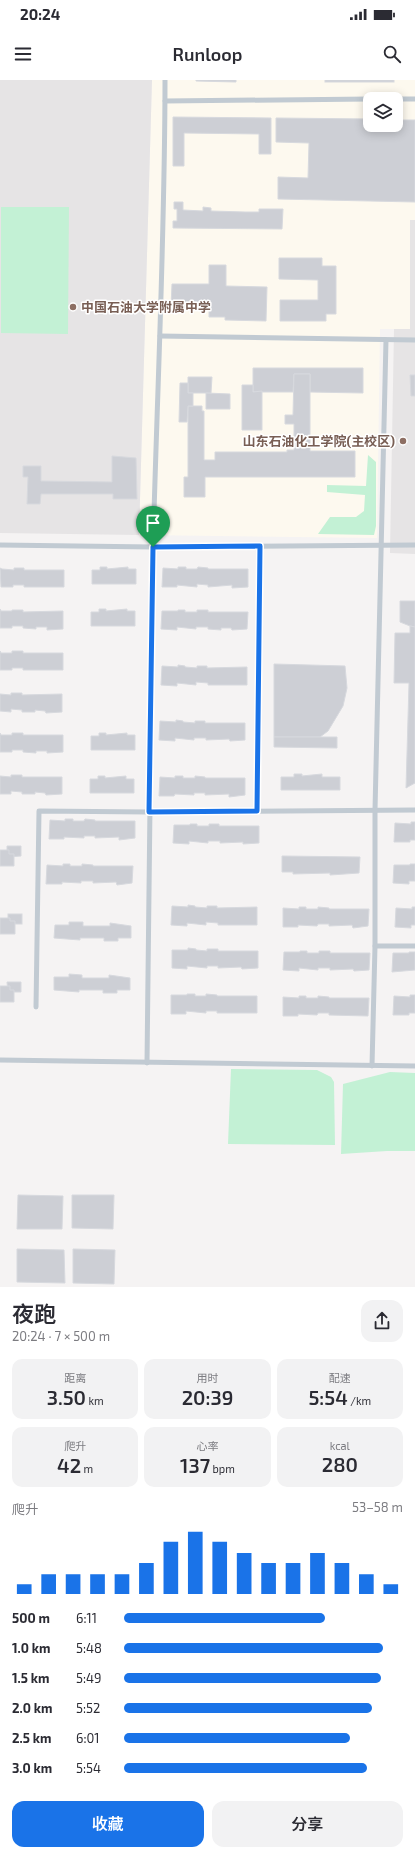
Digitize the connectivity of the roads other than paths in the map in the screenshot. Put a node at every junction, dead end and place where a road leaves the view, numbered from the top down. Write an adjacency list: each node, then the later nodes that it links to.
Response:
1 (166, 80): 5 (lane)
2 (363, 99): 5 (lane)
3 (403, 99): 4 (lane)
4 (415, 99)
5 (165, 100): 6 (lane)
6 (160, 336): 7 (lane); 13 (lane)
7 (385, 340): 8 (lane); 9 (lane)
8 (415, 340)
9 (381, 544): 11 (lane); 12 (lane); 14 (lane)
10 (0, 545): 13 (lane)
11 (415, 545)
12 (260, 546): 13 (lane); 16 (lane)
13 (153, 547): 17 (lane)
14 (375, 810): 15 (lane); 16 (lane); 18 (lane)
15 (415, 810)
16 (257, 811): 17 (lane)
17 (149, 812): 20 (lane); 22 (lane)
18 (375, 946): 19 (lane); 23 (lane)
19 (415, 946)
20 (36, 1007)
21 (0, 1060): 22 (lane)
22 (148, 1063): 23 (lane)
23 (372, 1066): 24 (lane)
24 (415, 1066)

